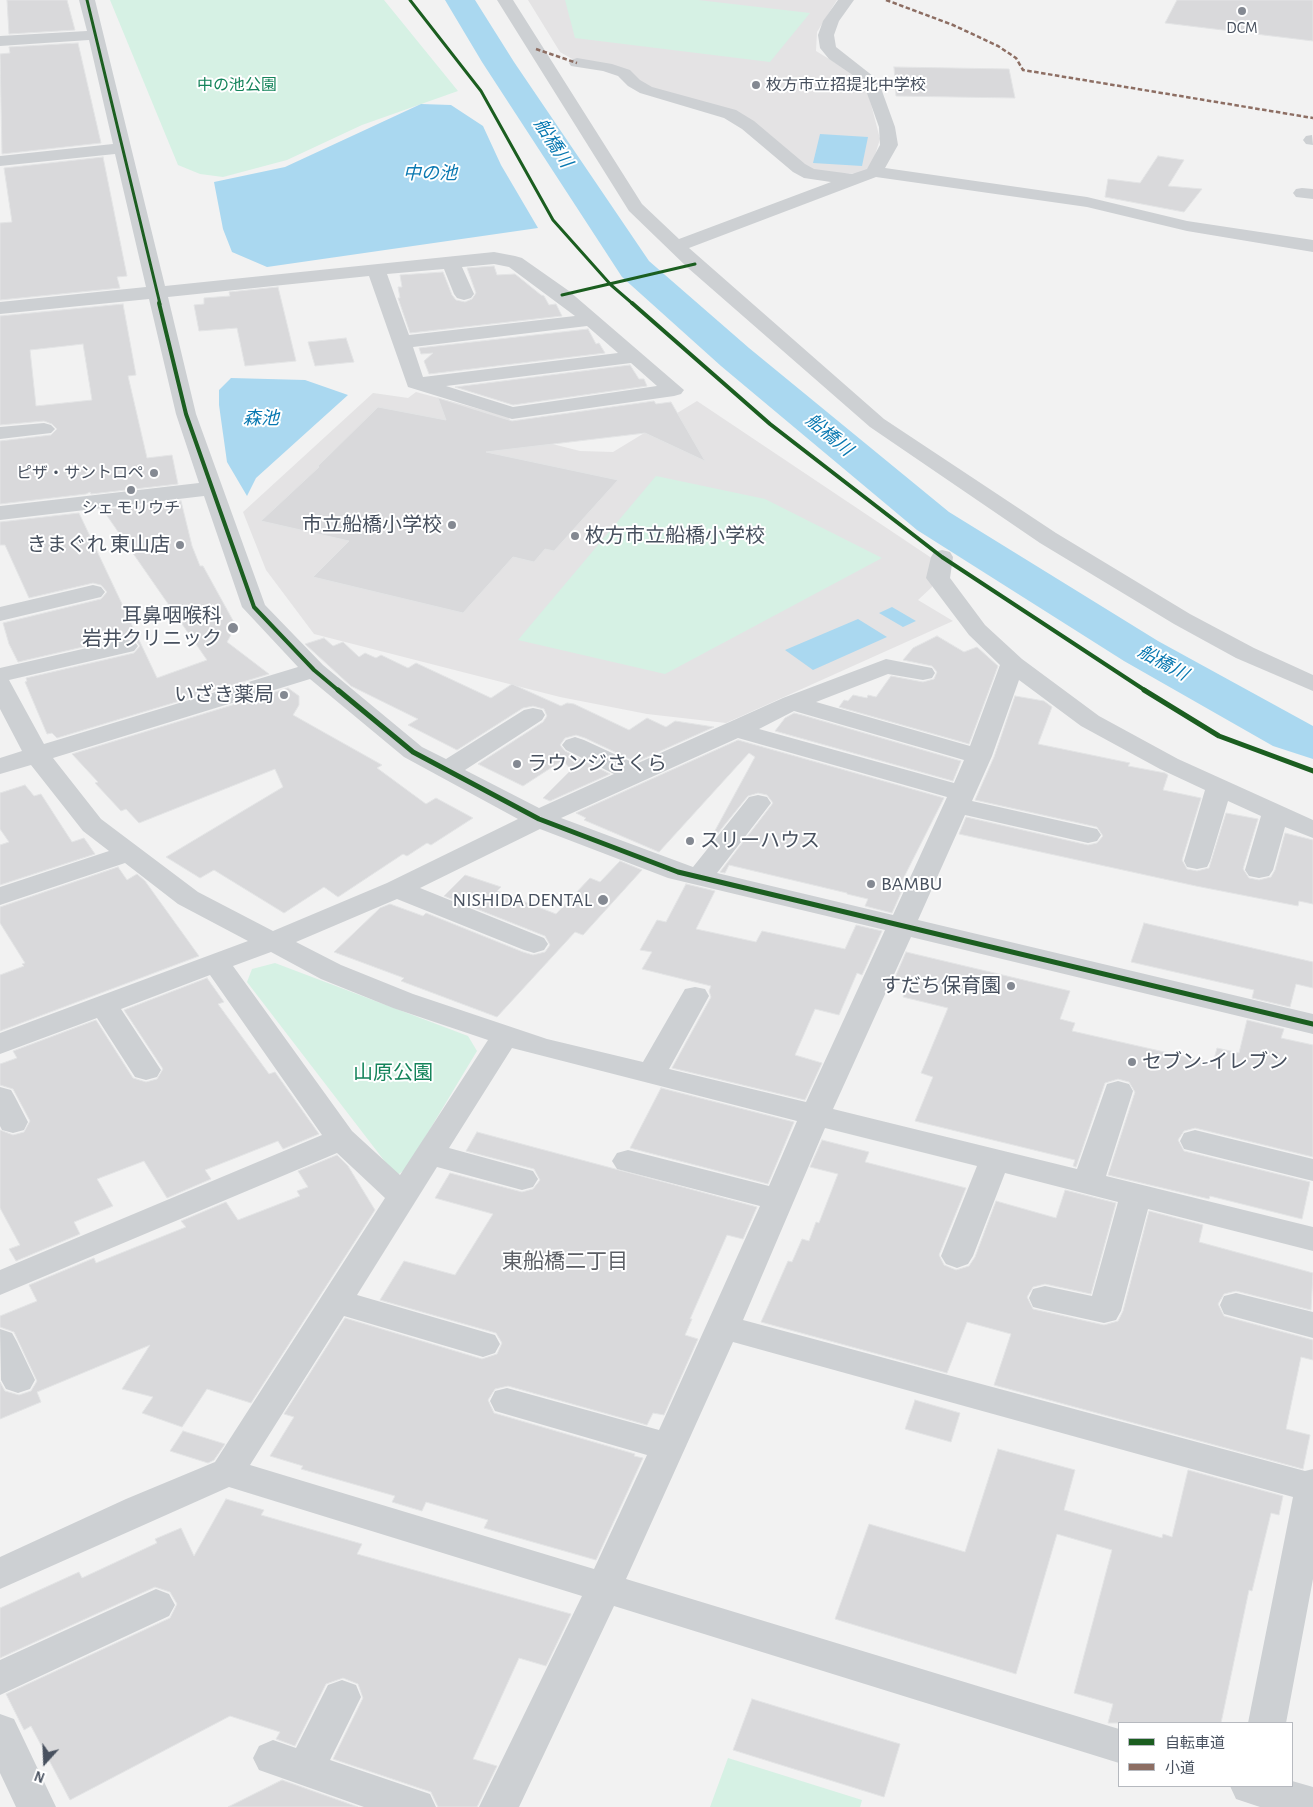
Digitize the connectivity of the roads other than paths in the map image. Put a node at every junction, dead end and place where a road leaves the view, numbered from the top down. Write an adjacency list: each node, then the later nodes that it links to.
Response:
1 (87, 0): 4 (street)
2 (505, 0): 11 (street)
3 (846, 0): 9 (street)
4 (95, 34): 5 (street); 7 (street)
5 (0, 41)
6 (578, 63): 10 (street)
7 (123, 148): 8 (street); 15 (street)
8 (0, 161)
9 (874, 172): 10 (street); 12 (street)
10 (854, 180): 11 (street)
11 (676, 246): 34 (street)
12 (1313, 246)
13 (450, 262): 14 (street); 16 (street); 18 (street)
14 (376, 269): 15 (street); 19 (street)
15 (158, 294): 17 (street); 24 (street)
16 (464, 294)
17 (0, 308)
18 (592, 320): 19 (street); 20 (street)
19 (401, 342): 21 (street)
20 (634, 357): 21 (street); 21 (street)
21 (415, 383)
22 (44, 429): 23 (street)
23 (0, 433)
24 (212, 488): 25 (street); 31 (street)
25 (0, 513)
26 (942, 557): 30 (street)
27 (94, 592): 28 (street)
28 (0, 614)
29 (126, 646): 33 (street)
30 (1013, 664): 41 (street); 45 (street)
31 (314, 670): 40 (street); 43 (street)
32 (923, 673): 36 (street)
33 (0, 675)
34 (1313, 684)
35 (0, 685): 40 (street)
36 (792, 703): 38 (street); 41 (street)
37 (533, 715): 43 (street)
38 (736, 730): 44 (street); 46 (street)
39 (575, 745): 44 (street)
40 (36, 754): 42 (street); 52 (street)
41 (980, 756): 46 (street)
42 (0, 766)
43 (447, 770): 49 (street)
44 (635, 774): 49 (street)
45 (1219, 788): 48 (street); 53 (street)
46 (959, 799): 51 (street); 58 (street)
47 (758, 802): 55 (street)
48 (1275, 814): 50 (street); 54 (street)
49 (539, 819): 55 (street); 56 (street)
50 (1313, 830)
51 (1088, 835)
52 (128, 853): 57 (street); 59 (street)
53 (1197, 861)
54 (1259, 870)
55 (699, 877): 58 (street)
56 (397, 889): 59 (street); 60 (street)
57 (0, 896)
58 (902, 926): 64 (street); 70 (street)
59 (271, 942): 61 (street); 65 (street)
60 (534, 944)
61 (216, 963): 63 (street); 71 (street)
62 (695, 996): 68 (street)
63 (103, 1005): 66 (street); 67 (street)
64 (1313, 1024)
65 (505, 1036): 68 (street); 73 (street)
66 (0, 1044)
67 (146, 1070)
68 (651, 1074): 70 (street)
69 (1118, 1090): 78 (street)
70 (815, 1115): 74 (street); 81 (street)
71 (341, 1139): 80 (street); 84 (street)
72 (1195, 1141): 76 (street)
73 (430, 1154): 77 (street); 80 (street)
74 (995, 1160): 78 (street); 83 (street)
75 (628, 1161): 81 (street)
76 (1313, 1170)
77 (522, 1179)
78 (1088, 1183): 79 (street)
79 (1136, 1195): 82 (street); 85 (street)
80 (403, 1196): 86 (street)
81 (779, 1200): 89 (street)
82 (1313, 1239)
83 (956, 1256)
84 (2, 1279)
85 (1046, 1298)
86 (336, 1300): 91 (street); 95 (street)
87 (1236, 1305): 88 (street)
88 (1313, 1325)
89 (723, 1327): 94 (street); 96 (street)
90 (0, 1342): 92 (street)
91 (483, 1344)
92 (18, 1380)
93 (506, 1400): 94 (street)
94 (668, 1447): 98 (street)
95 (226, 1472): 97 (street); 98 (street)
96 (1313, 1486): 102 (street)
97 (0, 1574)
98 (604, 1588): 104 (street); 109 (street)
99 (156, 1605): 100 (street)
100 (0, 1678)
101 (342, 1697): 108 (street)
102 (1267, 1722)
103 (0, 1731): 107 (street)
104 (1118, 1746)
105 (1252, 1791): 106 (street)
106 (1313, 1805)
107 (36, 1807)
108 (416, 1807)
109 (500, 1807)

